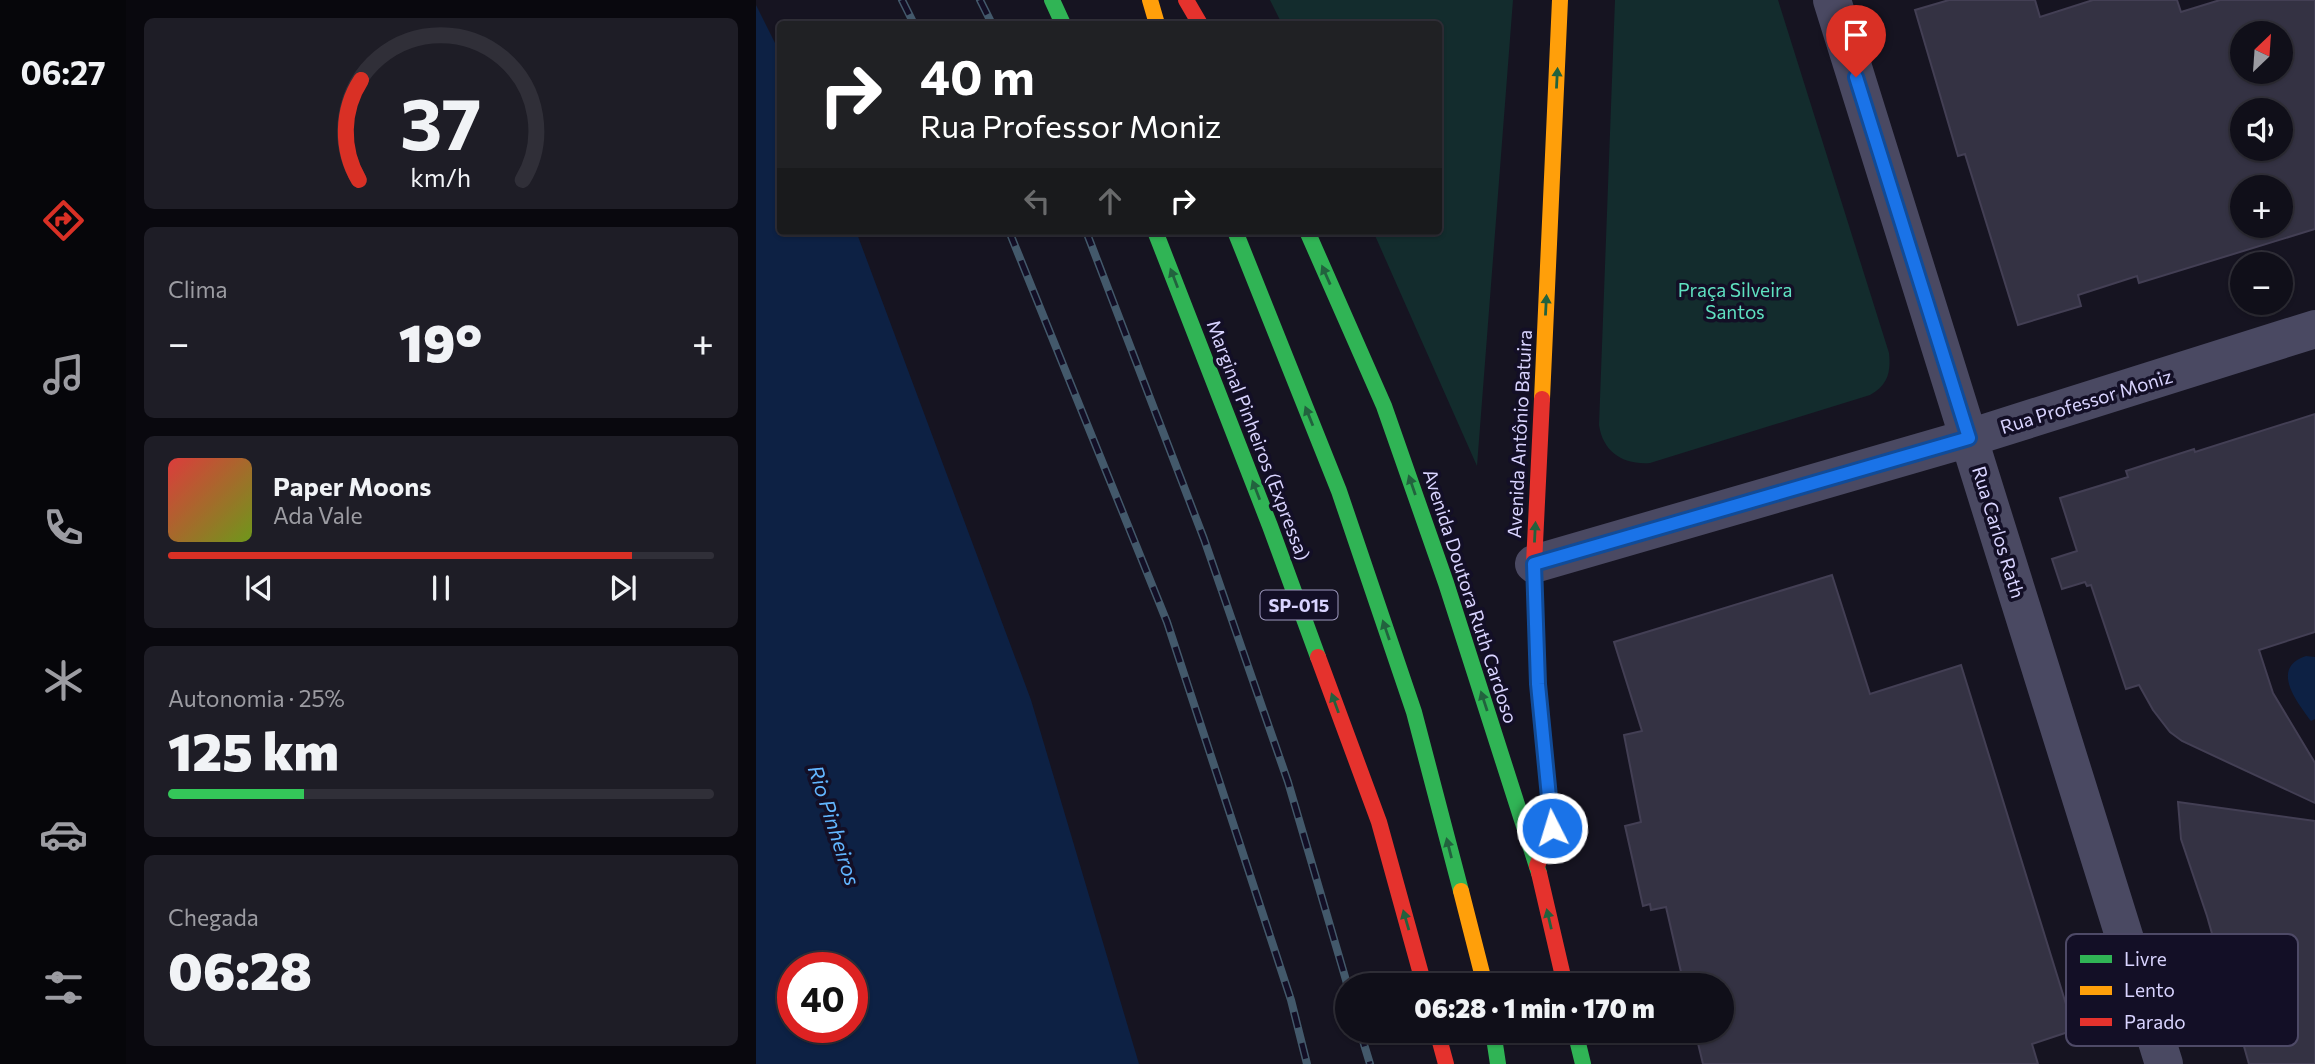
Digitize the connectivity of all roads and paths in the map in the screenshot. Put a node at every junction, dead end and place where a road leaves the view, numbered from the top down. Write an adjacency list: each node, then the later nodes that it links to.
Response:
1 (1052, 0): 6 (main road)
2 (1150, 0): 7 (main road)
3 (1186, 0): 8 (main road)
4 (1560, 0): 14 (main road, Avenida Antônio Batuira, one-way to 4)
5 (1832, 0): 13 (street, Rua Carlos Rath)
6 (1062, 21)
7 (1156, 21)
8 (1198, 21)
9 (1157, 235): 17 (main road, Marginal Pinheiros (Expressa) / SP-015, one-way to 9)
10 (1237, 235): 18 (main road, one-way to 10)
11 (1309, 235): 15 (main road, Avenida Doutora Ruth Cardoso, one-way to 11)
12 (2315, 329): 13 (street, Rua Professor Moniz)
13 (1969, 438): 14 (street, Rua Professor Moniz); 16 (street, Rua Carlos Rath)
14 (1534, 564): 15 (main road, Avenida Antônio Batuira)
15 (1537, 866): 19 (main road, Avenida Doutora Ruth Cardoso, one-way to 15)
16 (2124, 934)
17 (1421, 973)
18 (1482, 973)
19 (1562, 973)
20 (1440, 1043): 24 (main road)
21 (1495, 1043): 25 (main road)
22 (1579, 1043): 26 (main road)
23 (2158, 1046): 27 (street, Rua Carlos Rath)
24 (1446, 1064)
25 (1499, 1064)
26 (1583, 1064)
27 (2164, 1064)

